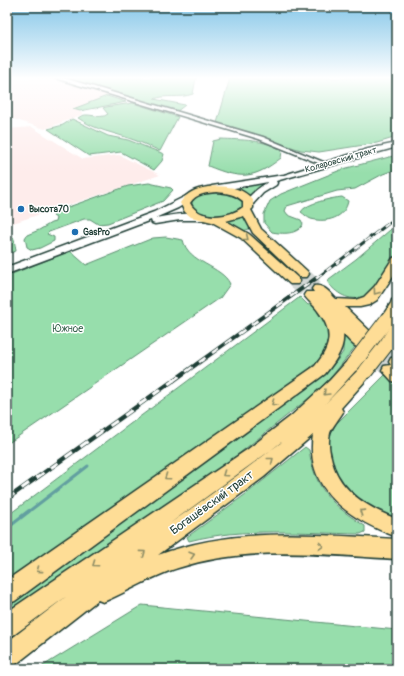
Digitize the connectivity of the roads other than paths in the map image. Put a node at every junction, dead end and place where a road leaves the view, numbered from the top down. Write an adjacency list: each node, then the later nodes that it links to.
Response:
1 (165, 110): 3 (street)
2 (397, 145): 4 (main road, Коларовский тракт)
3 (314, 159): 4 (street); 5 (street); 6 (street)
4 (335, 161): 5 (main road, Коларовский тракт)
5 (325, 164): 6 (main road, Коларовский тракт)
6 (312, 168): 7 (main road, Коларовский тракт)
7 (285, 177): 8 (main road); 10 (main road)
8 (212, 190): 9 (main road); 10 (main road)
9 (188, 198): 11 (main road); 12 (main road)
10 (248, 207): 11 (main road); 11 (main road, one-way to 10)
11 (210, 218): 12 (main road)
12 (116, 230): 14 (main road)
13 (397, 260): 15 (main road, one-way to 15)
14 (7, 271)
15 (320, 298): 18 (main road); 23 (main road, one-way to 23)
16 (397, 303): 17 (main road, Богашёвский тракт)
17 (392, 324): 19 (main road, Богашёвский тракт, bridge)
18 (364, 340)
19 (359, 368): 20 (main road, Богашёвский тракт); 24 (main road, Богашёвский тракт, one-way to 24)
20 (352, 387): 21 (main road, one-way to 20); 25 (main road, Богашёвский тракт, one-way to 20)
21 (397, 528)
22 (397, 549): 25 (main road, one-way to 22)
23 (7, 593)
24 (7, 626)
25 (15, 651)

